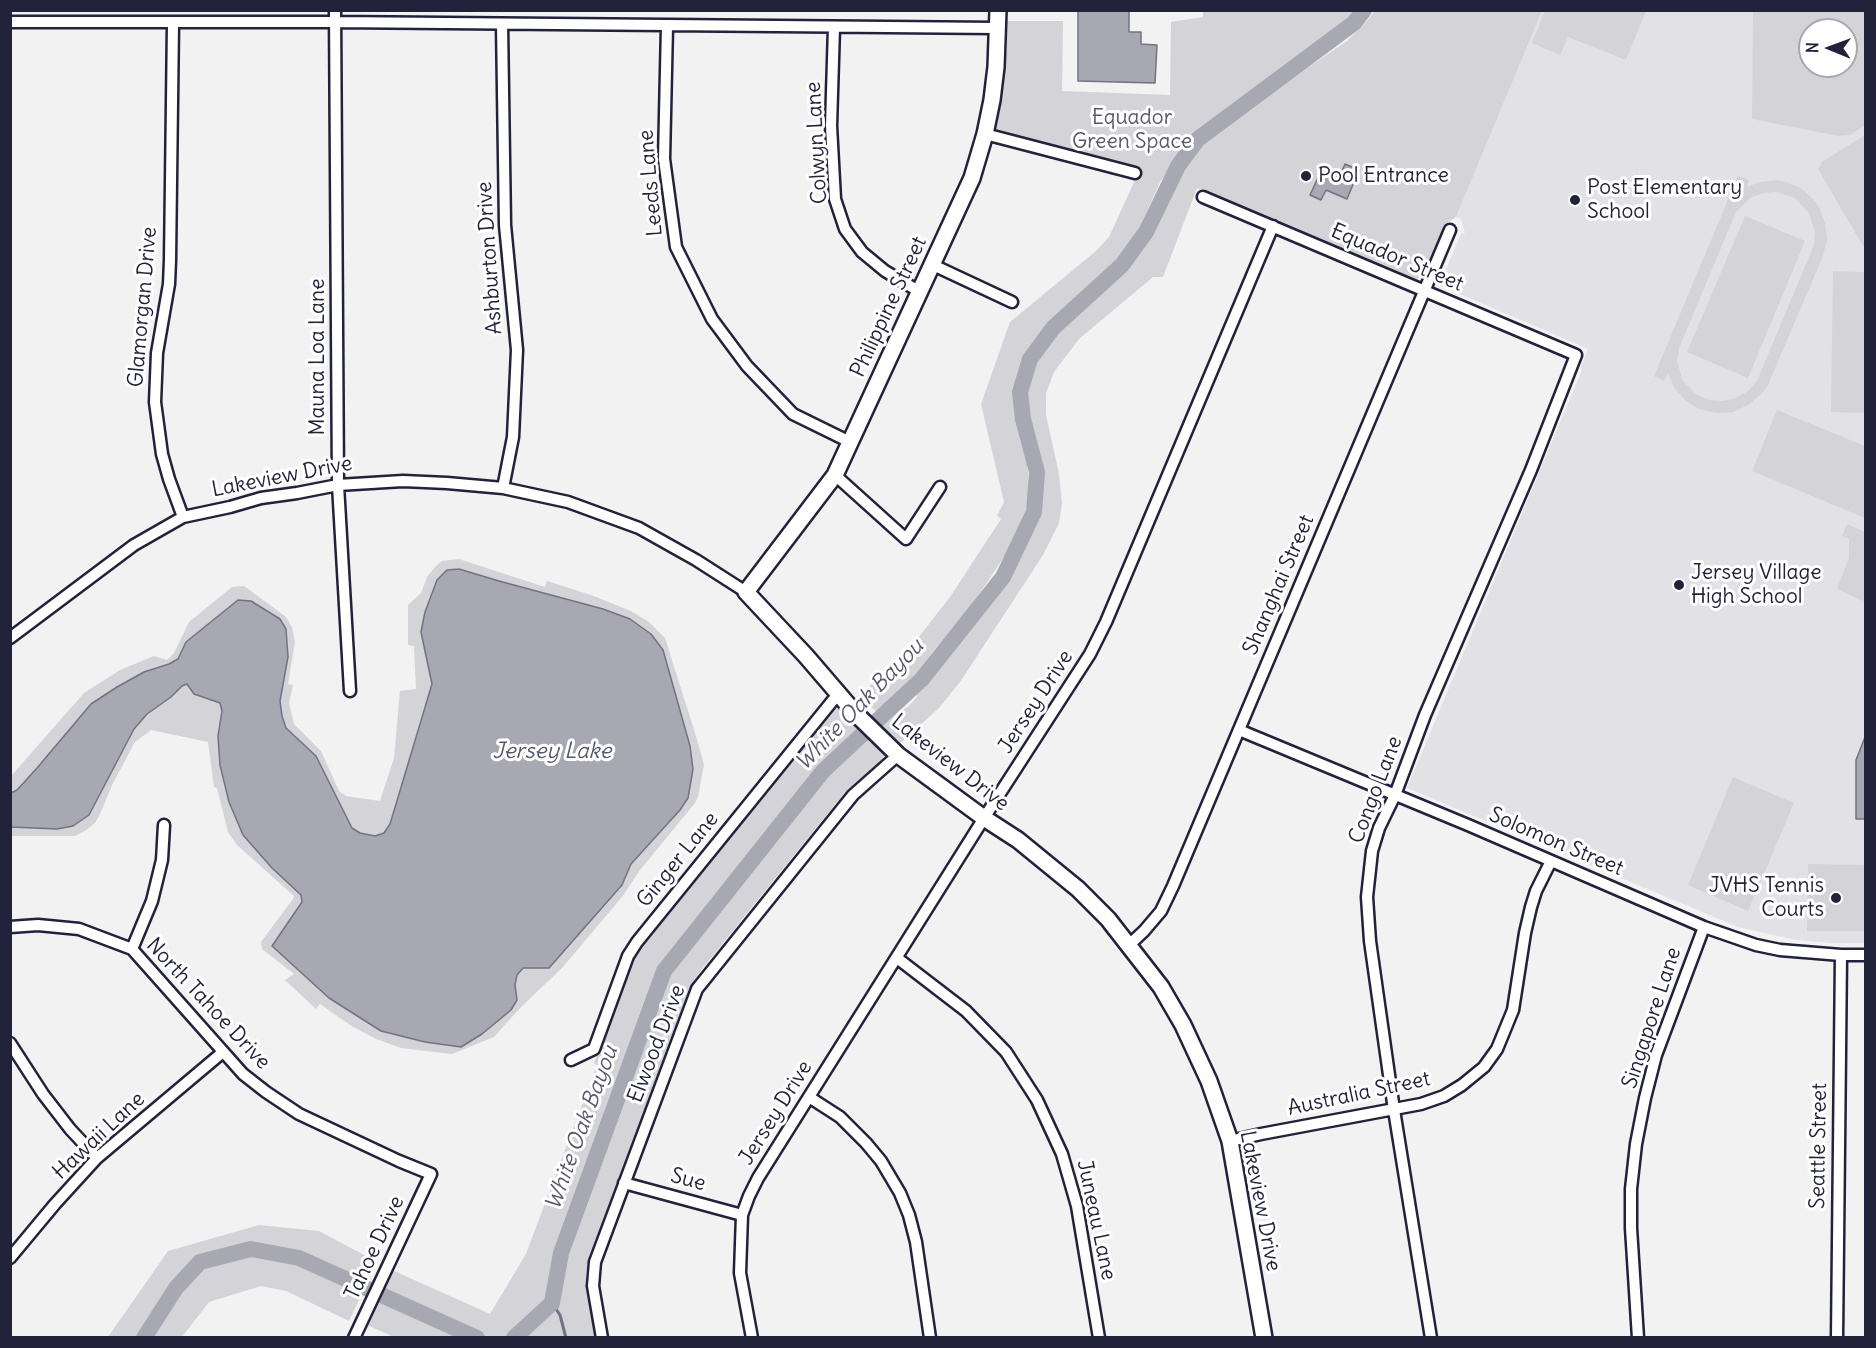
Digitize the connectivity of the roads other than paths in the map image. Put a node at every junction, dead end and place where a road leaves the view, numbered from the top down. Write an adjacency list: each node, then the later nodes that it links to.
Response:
1 (998, 10): 8 (street, Philippine Street)
2 (335, 16): 4 (street); 5 (street); 21 (street, Mauna Loa Lane)
3 (10, 22): 4 (street)
4 (173, 23): 24 (street, Glamorgan Drive)
5 (502, 24): 6 (street); 23 (street, Ashburton Drive)
6 (668, 26): 7 (street); 19 (street, Leeds Lane)
7 (834, 27): 8 (street); 16 (street, Colwyn Lane)
8 (997, 28): 9 (street, Philippine Street)
9 (985, 134): 10 (street); 14 (street, Philippine Street)
10 (1135, 173)
11 (1203, 197): 12 (street, Equador Street)
12 (1272, 226): 15 (street, Equador Street); 32 (street, Jersey Drive)
13 (1450, 230): 15 (street, Shanghai Street)
14 (933, 265): 16 (street, Philippine Street); 17 (street)
15 (1425, 291): 18 (street, Equador Street); 29 (street, Shanghai Street)
16 (920, 292): 19 (street, Philippine Street)
17 (1012, 302)
18 (1576, 355): 31 (street, Congo Lane)
19 (850, 442): 20 (street, Philippine Street)
20 (835, 476): 22 (street); 25 (street, Philippine Street)
21 (338, 484): 23 (street, Lakeview Drive); 24 (street, Lakeview Drive); 27 (street, Mauna Loa Lane)
22 (940, 487)
23 (503, 488): 25 (street, Lakeview Drive)
24 (183, 518): 26 (street, Lakeview Drive)
25 (746, 592): 28 (street, Lakeview Drive)
26 (10, 638)
27 (350, 691)
28 (838, 694): 30 (street, Lakeview Drive); 44 (street, Ginger Lane)
29 (1239, 730): 31 (street, Solomon Street); 37 (street, Shanghai Street)
30 (898, 755): 32 (street, Lakeview Drive); 50 (street, Elwood Drive)
31 (1395, 795): 34 (street, Solomon Street); 46 (street, Congo Lane)
32 (984, 818): 37 (street, Lakeview Drive); 41 (street, Jersey Drive)
33 (164, 825): 38 (street)
34 (1551, 861): 36 (street, Solomon Street); 46 (street, Australia Street)
35 (10, 927): 38 (street, North Tahoe Drive)
36 (1704, 927): 39 (street, Solomon Street); 60 (street, Singapore Lane)
37 (1129, 945): 47 (street, Lakeview Drive)
38 (132, 949): 43 (street, North Tahoe Drive)
39 (1840, 955): 40 (street, Solomon Street); 61 (street, Seattle Street)
40 (1866, 955)
41 (897, 957): 45 (street, Jersey Drive); 57 (street, Juneau Lane)
42 (10, 1042): 48 (street)
43 (223, 1052): 48 (street, Hawaii Lane); 49 (street, North Tahoe Drive)
44 (571, 1060)
45 (809, 1097): 51 (street, Jersey Drive); 56 (street)
46 (1394, 1110): 47 (street, Australia Street); 59 (street, Congo Lane)
47 (1230, 1141): 58 (street, Lakeview Drive)
48 (97, 1158): 52 (street, Hawaii Lane)
49 (431, 1174): 53 (street, Tahoe Drive)
50 (624, 1183): 51 (street, Sue); 54 (street, Elwood Drive)
51 (742, 1215): 55 (street, Jersey Drive)
52 (10, 1258)
53 (354, 1338)
54 (602, 1338)
55 (752, 1338)
56 (930, 1338)
57 (1099, 1338)
58 (1264, 1338)
59 (1431, 1338)
60 (1638, 1338)
61 (1837, 1338)

